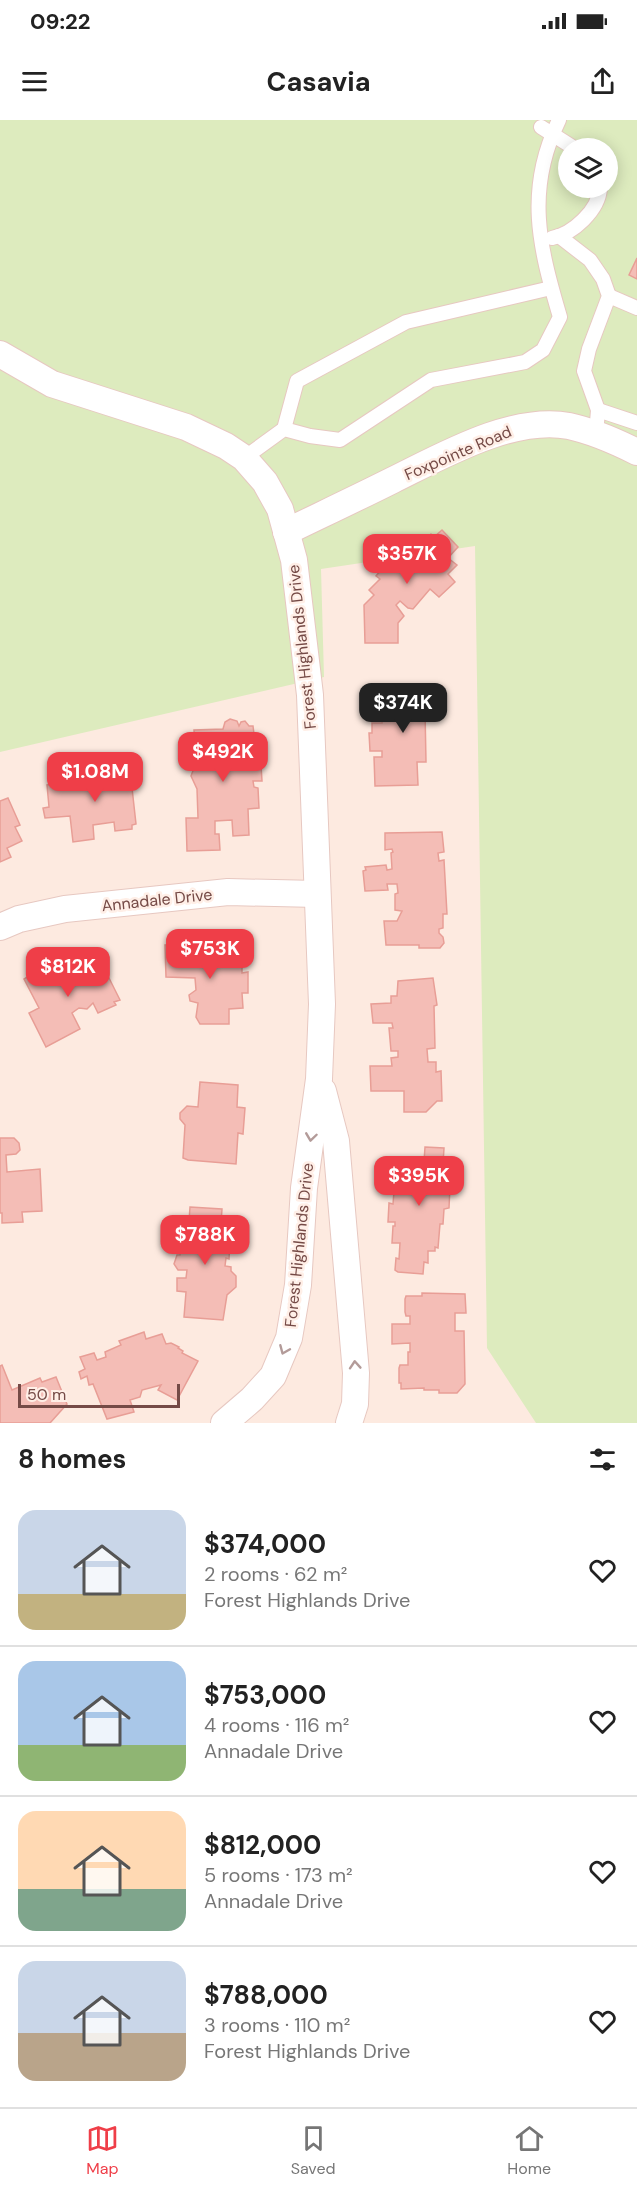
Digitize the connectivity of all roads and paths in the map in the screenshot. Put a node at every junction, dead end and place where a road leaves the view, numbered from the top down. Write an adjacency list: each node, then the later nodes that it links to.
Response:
1 (551, 127): 2 (lane); 5 (lane)
2 (563, 138)
3 (598, 198): 4 (lane)
4 (560, 236): 5 (lane); 7 (lane)
5 (541, 240): 6 (lane)
6 (551, 288): 12 (lane); 12 (lane)
7 (609, 296): 8 (lane); 10 (lane)
8 (637, 308)
9 (0, 354): 14 (street, Forest Highlands Drive)
10 (597, 423): 11 (lane); 13 (street, Foxpointe Road); 15 (street, Foxpointe Road)
11 (637, 423)
12 (284, 429): 14 (lane)
13 (637, 452)
14 (244, 458): 15 (street, Forest Highlands Drive)
15 (286, 532): 16 (street, Forest Highlands Drive)
16 (317, 894): 17 (street, Annadale Drive); 18 (street, Forest Highlands Drive)
17 (0, 927)
18 (319, 1079): 19 (street, Forest Highlands Drive, one-way to 19); 20 (street, Forest Highlands Drive, one-way to 18)
19 (224, 1423)
20 (349, 1423)

